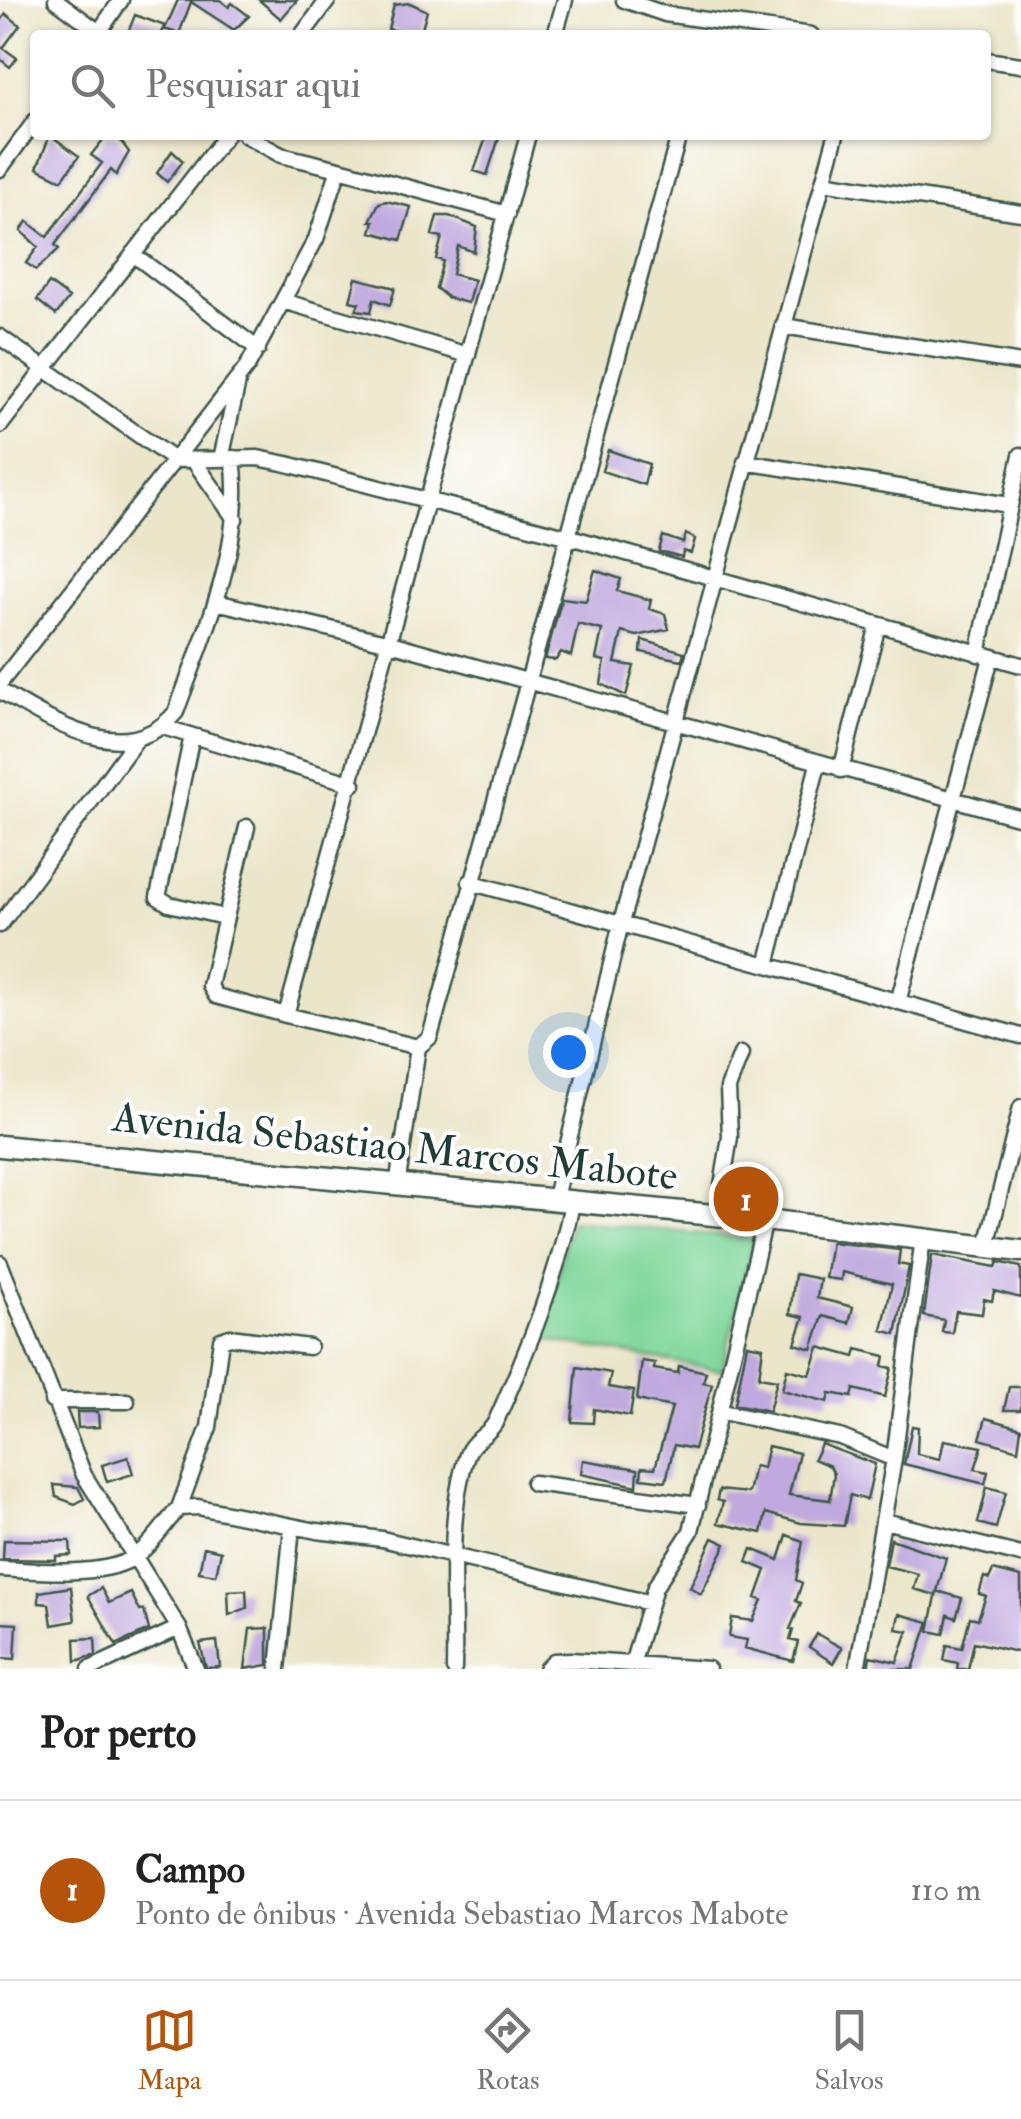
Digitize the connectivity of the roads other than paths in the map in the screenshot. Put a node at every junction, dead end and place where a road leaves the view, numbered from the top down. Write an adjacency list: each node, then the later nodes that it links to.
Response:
1 (56, 0): 7 (street)
2 (121, 0): 8 (street)
3 (328, 0): 9 (street)
4 (565, 0): 10 (street)
5 (624, 0): 6 (street)
6 (708, 27): 11 (street)
7 (94, 30)
8 (102, 30)
9 (306, 30)
10 (557, 30)
11 (746, 30)
12 (991, 61): 13 (street)
13 (1021, 65)
14 (30, 128): 20 (street)
15 (222, 140): 25 (street)
16 (254, 140): 21 (street)
17 (527, 140): 24 (street)
18 (677, 140): 43 (street)
19 (835, 140): 22 (street)
20 (0, 169)
21 (339, 170): 24 (street); 26 (street)
22 (823, 182): 23 (street); 27 (street)
23 (1021, 213)
24 (507, 214): 30 (street)
25 (134, 254): 29 (street); 32 (street)
26 (286, 302): 29 (street); 30 (street)
27 (783, 326): 31 (street); 39 (street)
28 (0, 337): 32 (street)
29 (258, 350): 33 (street)
30 (468, 355): 40 (street)
31 (1021, 362)
32 (43, 369): 34 (street); 37 (street)
33 (240, 377): 36 (street); 37 (street)
34 (0, 426)
35 (1021, 454): 41 (street)
36 (227, 459): 38 (street); 40 (street); 42 (street)
37 (174, 460): 38 (street); 50 (street)
38 (194, 461): 42 (street)
39 (744, 462): 41 (street); 44 (street)
40 (430, 499): 43 (street); 47 (street)
41 (1009, 505): 48 (street)
42 (236, 520): 45 (street)
43 (570, 537): 44 (street); 51 (street)
44 (714, 578): 46 (street); 53 (street)
45 (216, 602): 47 (street); 54 (street)
46 (878, 625): 48 (street); 58 (street)
47 (390, 643): 51 (street); 59 (street)
48 (985, 656): 49 (street); 60 (street)
49 (1021, 665)
50 (0, 683)
51 (530, 683): 53 (street); 63 (street)
52 (0, 691): 56 (street)
53 (676, 723): 57 (street); 66 (street)
54 (163, 728): 55 (street); 56 (street)
55 (192, 736): 59 (street); 64 (street)
56 (138, 737): 65 (street)
57 (818, 764): 58 (street); 67 (street)
58 (841, 770): 60 (street)
59 (353, 784): 69 (street)
60 (955, 800): 61 (street); 68 (street)
61 (1021, 818)
62 (248, 827): 64 (street)
63 (470, 882): 66 (street); 71 (street)
64 (224, 917): 69 (street)
65 (0, 924)
66 (621, 924): 67 (street); 76 (street)
67 (767, 964): 68 (street)
68 (898, 1002): 70 (street)
69 (286, 1015): 71 (street)
70 (1021, 1036)
71 (418, 1047): 75 (street)
72 (741, 1054): 77 (street)
73 (1021, 1107): 80 (street)
74 (0, 1146): 75 (main road, Avenida Sebastiao Marcos Mabote)
75 (397, 1186): 76 (main road, Avenida Sebastiao Marcos Mabote)
76 (563, 1203): 77 (main road, Avenida Sebastiao Marcos Mabote); 93 (street)
77 (717, 1216): 78 (main road, Avenida Sebastiao Marcos Mabote)
78 (765, 1220): 79 (main road, Avenida Sebastiao Marcos Mabote); 86 (street)
79 (923, 1238): 80 (main road, Avenida Sebastiao Marcos Mabote); 87 (street)
80 (986, 1246): 81 (main road, Avenida Sebastiao Marcos Mabote)
81 (1021, 1251)
82 (0, 1262): 84 (street)
83 (309, 1347): 90 (street)
84 (52, 1401): 85 (street); 95 (street)
85 (127, 1402)
86 (722, 1412): 87 (street); 89 (street)
87 (894, 1459): 91 (street)
88 (533, 1483): 89 (street)
89 (698, 1505): 97 (street)
90 (179, 1508): 92 (street); 95 (street)
91 (884, 1520): 94 (street); 106 (street)
92 (292, 1526): 93 (street); 102 (street)
93 (454, 1555): 97 (street); 103 (street)
94 (1021, 1555)
95 (133, 1559): 96 (street); 98 (street)
96 (0, 1570)
97 (650, 1603): 99 (street)
98 (179, 1628): 100 (street); 101 (street)
99 (633, 1661): 104 (street); 105 (street)
100 (90, 1669)
101 (196, 1669)
102 (278, 1669)
103 (454, 1669)
104 (546, 1669)
105 (708, 1669)
106 (857, 1669)

